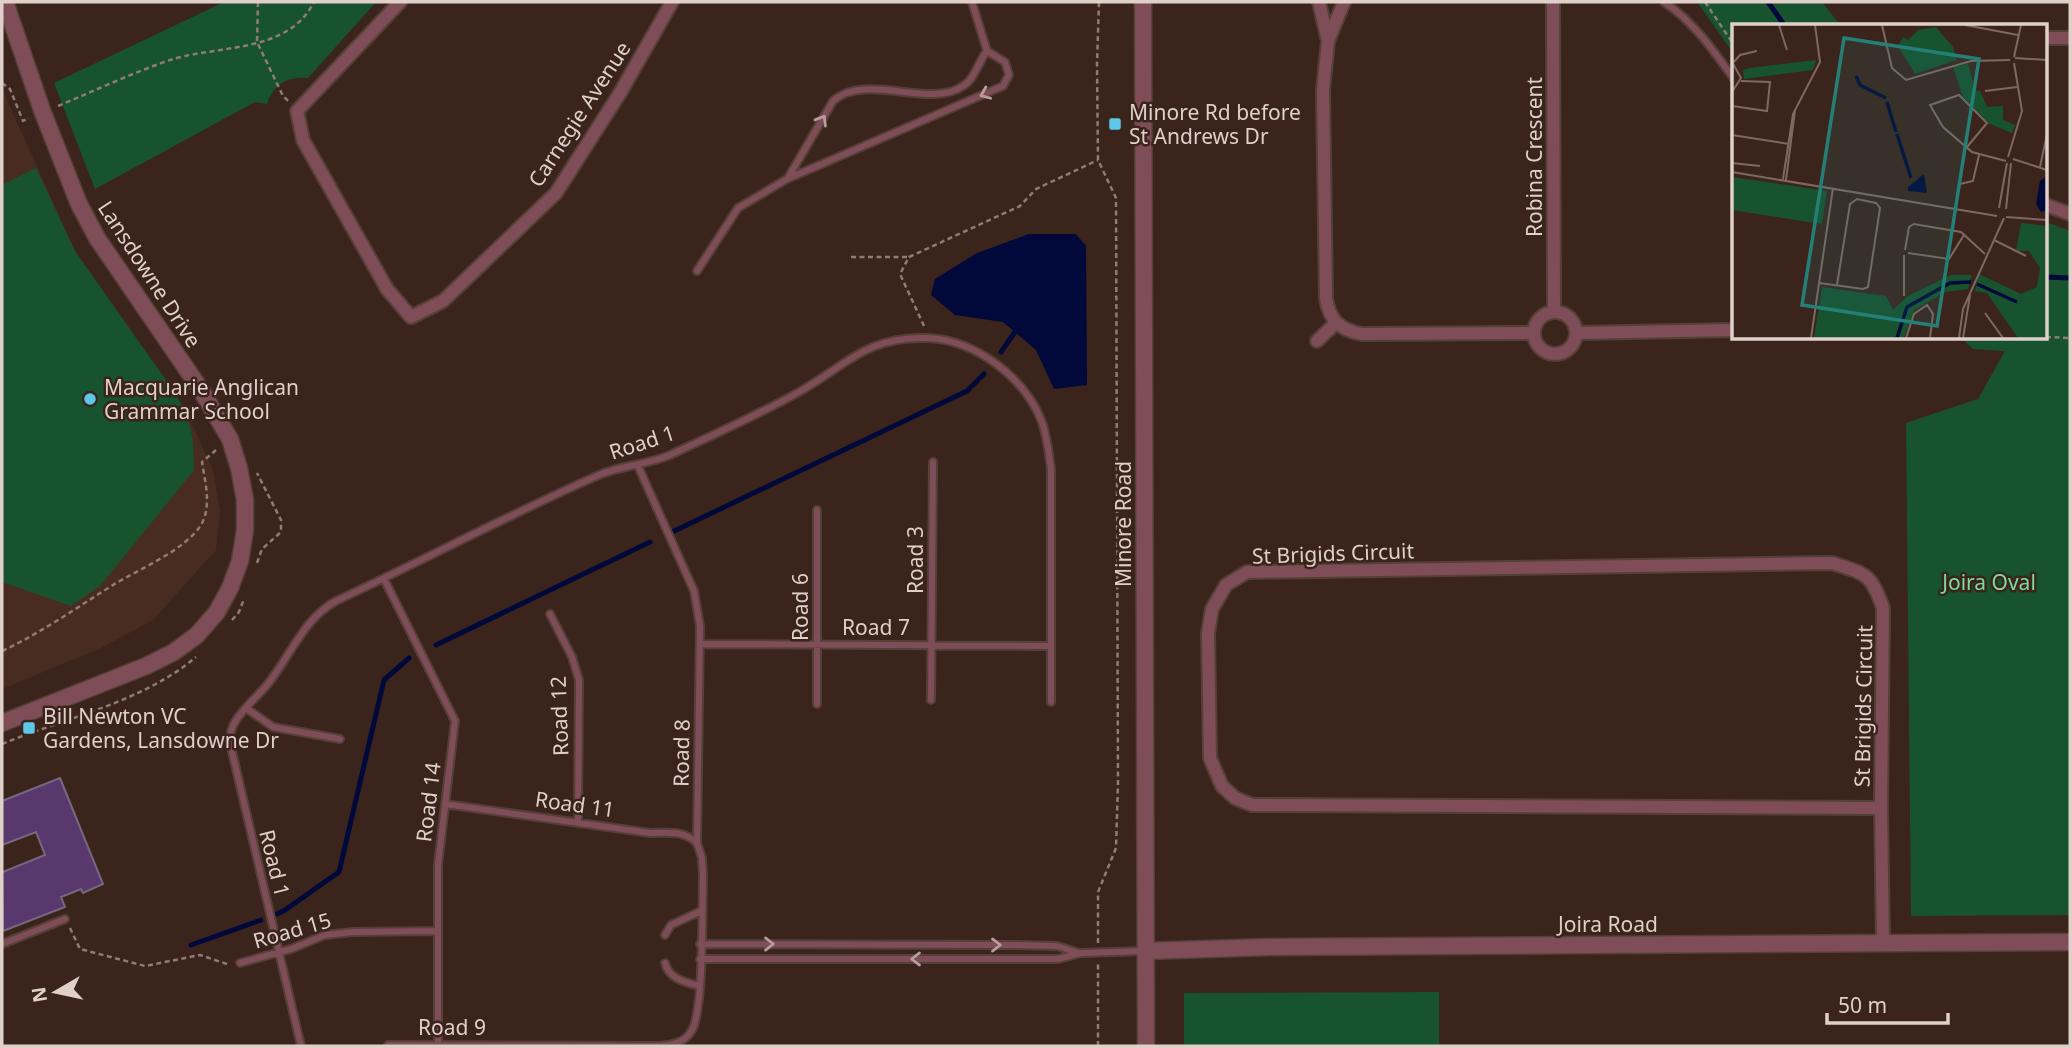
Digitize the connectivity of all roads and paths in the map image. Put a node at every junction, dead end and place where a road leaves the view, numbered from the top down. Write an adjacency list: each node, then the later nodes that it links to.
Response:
1 (5, 2): 22 (street, Lansdowne Drive)
2 (258, 2): 17 (path)
3 (314, 2): 17 (path)
4 (400, 2): 23 (street)
5 (671, 2): 23 (street, Carnegie Avenue)
6 (972, 2): 19 (lane)
7 (1099, 2): 25 (path)
8 (1143, 2): 77 (street, Minore Road)
9 (1319, 2): 16 (street)
10 (1344, 2): 16 (street)
11 (1553, 2): 32 (street, Robina Crescent)
12 (1664, 2): 20 (lane)
13 (1704, 2): 18 (path)
14 (2048, 38): 15 (street)
15 (2070, 38)
16 (1328, 41): 33 (street)
17 (257, 42): 22 (path); 23 (path)
18 (1732, 42)
19 (987, 51): 26 (lane, one-way to 19); 26 (lane, one-way to 26)
20 (1732, 76)
21 (2, 83): 22 (path)
22 (50, 109): 24 (path); 41 (street, Lansdowne Drive)
23 (297, 111)
24 (61, 116)
25 (1098, 160): 30 (path); 80 (path)
26 (787, 179): 31 (lane)
27 (2048, 206): 28 (street)
28 (2070, 214)
29 (851, 257): 30 (path)
30 (909, 257): 38 (path)
31 (697, 271)
32 (1554, 311): 35 (street); 36 (street)
33 (1336, 323): 35 (street); 40 (street)
34 (1732, 330): 36 (street)
35 (1534, 332): 36 (street)
36 (1577, 333)
37 (2048, 337): 39 (path)
38 (930, 338): 44 (lane, Road 1); 54 (lane, Road 1)
39 (2070, 338)
40 (1317, 341)
41 (230, 439): 55 (path); 61 (street, Lansdowne Drive)
42 (933, 461): 53 (lane, Road 3)
43 (252, 462): 46 (path)
44 (638, 466): 47 (lane, Road 1); 51 (lane, Road 8)
45 (817, 510): 52 (lane, Road 6)
46 (255, 568)
47 (384, 579): 60 (lane, Road 1); 64 (lane, Road 14)
48 (247, 590): 50 (path)
49 (550, 614): 66 (lane, Road 12)
50 (230, 622)
51 (701, 644): 52 (lane, Road 7); 67 (lane, Road 8)
52 (818, 644): 53 (lane, Road 7); 59 (lane, Road 6)
53 (931, 645): 54 (lane, Road 7); 57 (lane, Road 3)
54 (1050, 646): 58 (lane, Road 1)
55 (2, 651)
56 (204, 651): 63 (path)
57 (931, 700)
58 (1051, 702)
59 (817, 704)
60 (246, 709): 62 (lane); 78 (lane, Road 1)
61 (2, 723)
62 (340, 739)
63 (2, 744)
64 (445, 804): 66 (lane, Road 11); 70 (lane, Road 14)
65 (1881, 808): 65 (street, St Brigids Circuit); 73 (street, St Brigids Circuit)
66 (578, 822): 67 (lane, Road 11)
67 (697, 844): 68 (lane, Road 8)
68 (701, 911): 71 (lane); 75 (lane, Road 8)
69 (65, 919): 74 (lane); 83 (path)
70 (437, 931): 78 (lane, Road 15); 89 (lane, Road 14)
71 (666, 934)
72 (2070, 942): 73 (street, Joira Road)
73 (1883, 943): 77 (street, Joira Road)
74 (2, 944)
75 (700, 944): 76 (lane, one-way to 76); 81 (lane, Road 8)
76 (1017, 945): 79 (lane); 82 (lane)
77 (1145, 951): 80 (lane); 92 (street, Minore Road)
78 (279, 953): 83 (lane, Road 15); 88 (lane, Road 1)
79 (1081, 953): 80 (lane); 82 (lane)
80 (1098, 953): 91 (path)
81 (700, 959): 82 (lane, one-way to 81); 85 (lane, Road 8)
82 (1016, 960)
83 (240, 963)
84 (665, 963): 85 (lane)
85 (699, 986): 86 (lane, Road 8)
86 (684, 1044): 90 (lane, Road 9)
87 (388, 1045): 89 (lane, Road 9)
88 (301, 1046)
89 (438, 1046): 90 (lane, Road 9)
90 (567, 1046)
91 (1098, 1046)
92 (1146, 1046)

